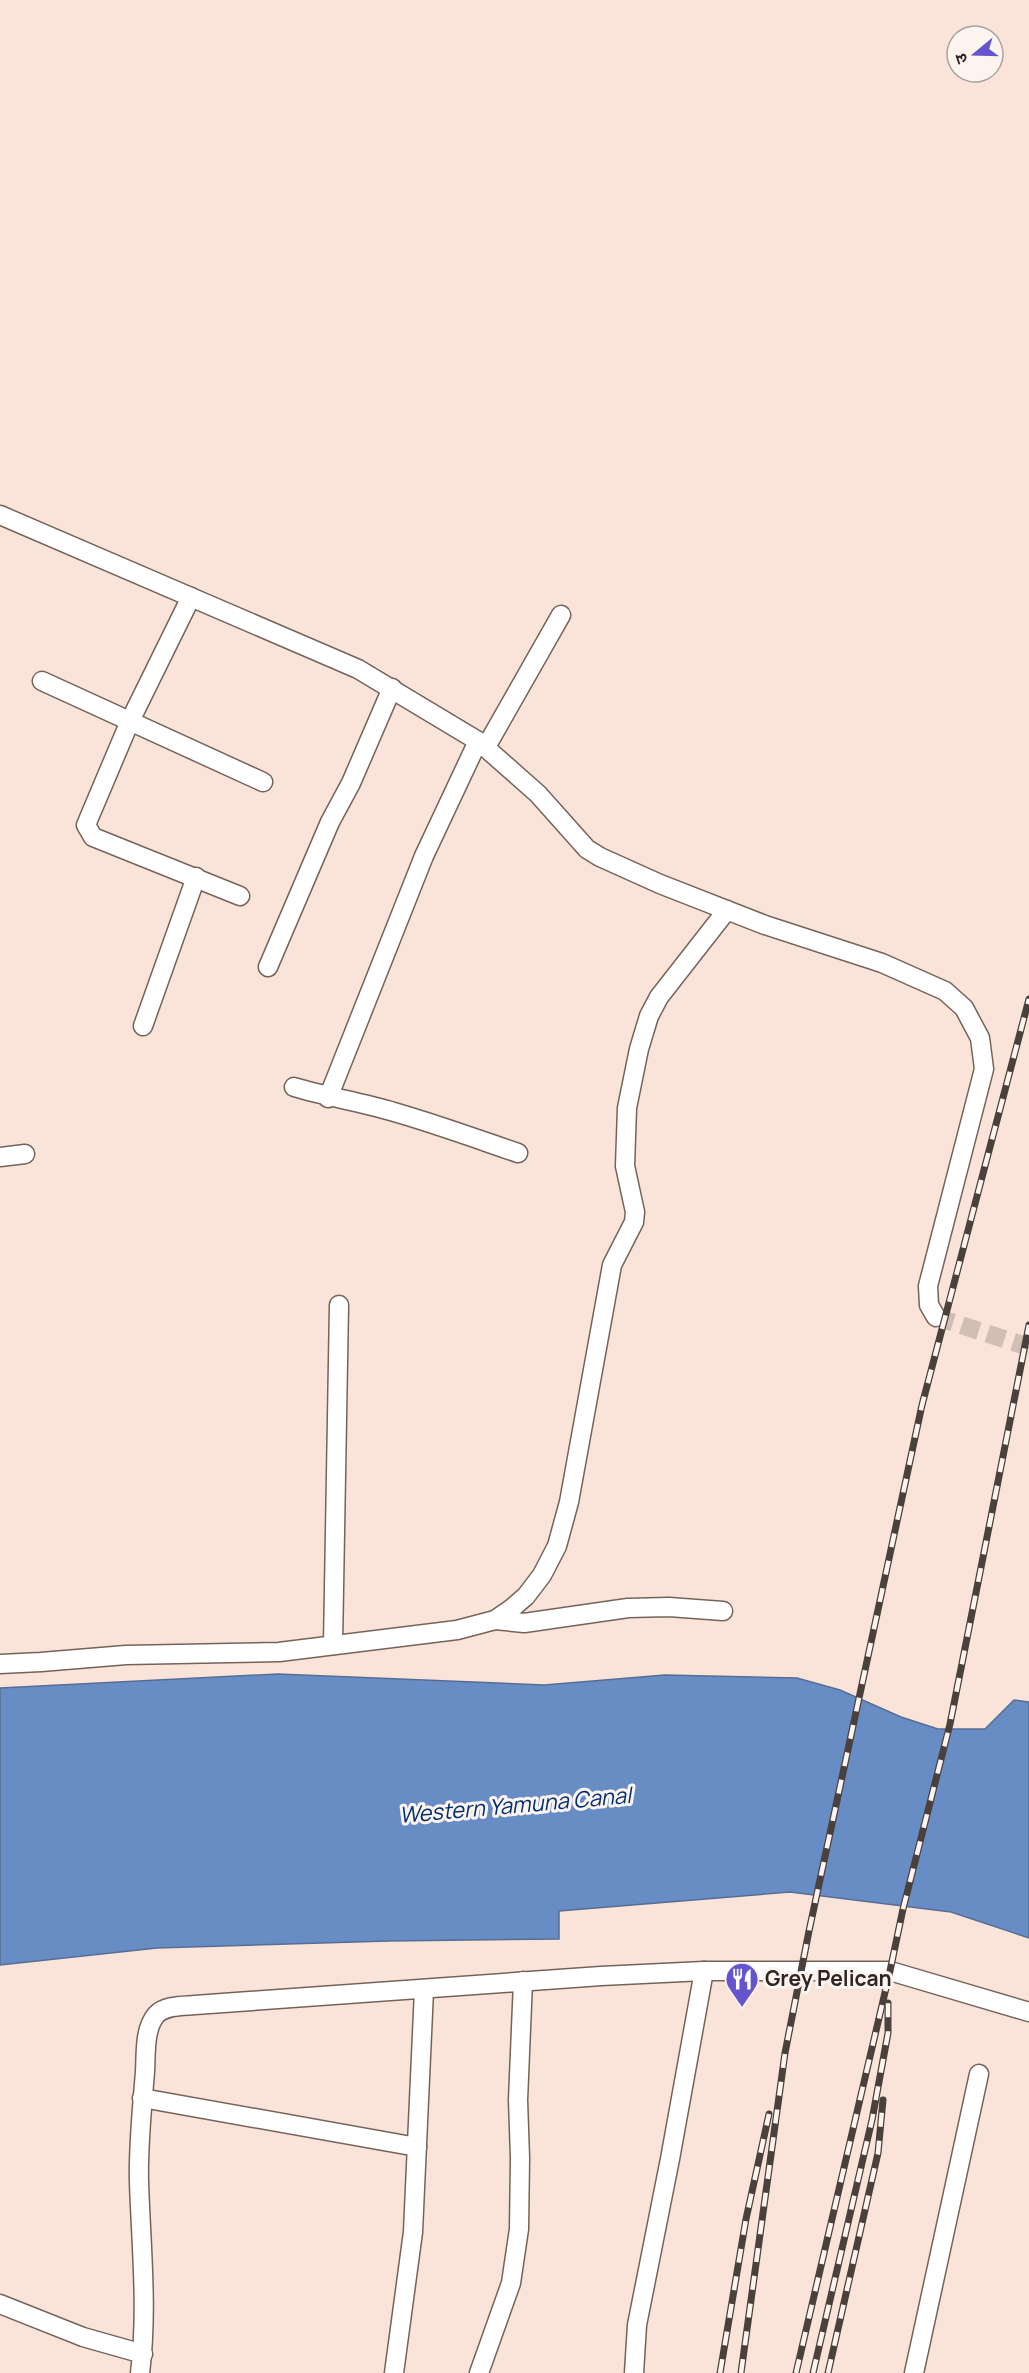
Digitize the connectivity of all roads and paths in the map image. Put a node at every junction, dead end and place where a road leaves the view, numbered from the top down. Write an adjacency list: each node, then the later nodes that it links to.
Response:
1 (0, 515): 2 (street)
2 (191, 597): 5 (street); 6 (street)
3 (561, 615): 7 (street)
4 (42, 681): 6 (street)
5 (392, 688): 7 (street); 12 (street)
6 (130, 721): 8 (street); 9 (street)
7 (482, 744): 11 (street); 15 (street)
8 (263, 782)
9 (196, 877): 10 (street); 13 (street)
10 (240, 896)
11 (727, 910): 20 (street); 22 (street)
12 (268, 967)
13 (142, 1026)
14 (294, 1087): 15 (street)
15 (328, 1098): 16 (street)
16 (518, 1153)
17 (25, 1154): 18 (street)
18 (0, 1157)
19 (339, 1305): 23 (street)
20 (936, 1317)
21 (723, 1611): 22 (street)
22 (495, 1620): 23 (street)
23 (333, 1646): 24 (street)
24 (0, 1664)
25 (704, 1971): 26 (street); 28 (street); 37 (street)
26 (523, 1981): 27 (street); 36 (street)
27 (424, 1989): 30 (street); 31 (street)
28 (1029, 2012)
29 (979, 2074): 38 (street)
30 (142, 2098): 31 (street); 33 (street)
31 (417, 2147): 35 (street)
32 (0, 2304): 33 (street)
33 (142, 2354): 34 (street)
34 (140, 2373)
35 (394, 2373)
36 (479, 2373)
37 (633, 2373)
38 (914, 2373)

